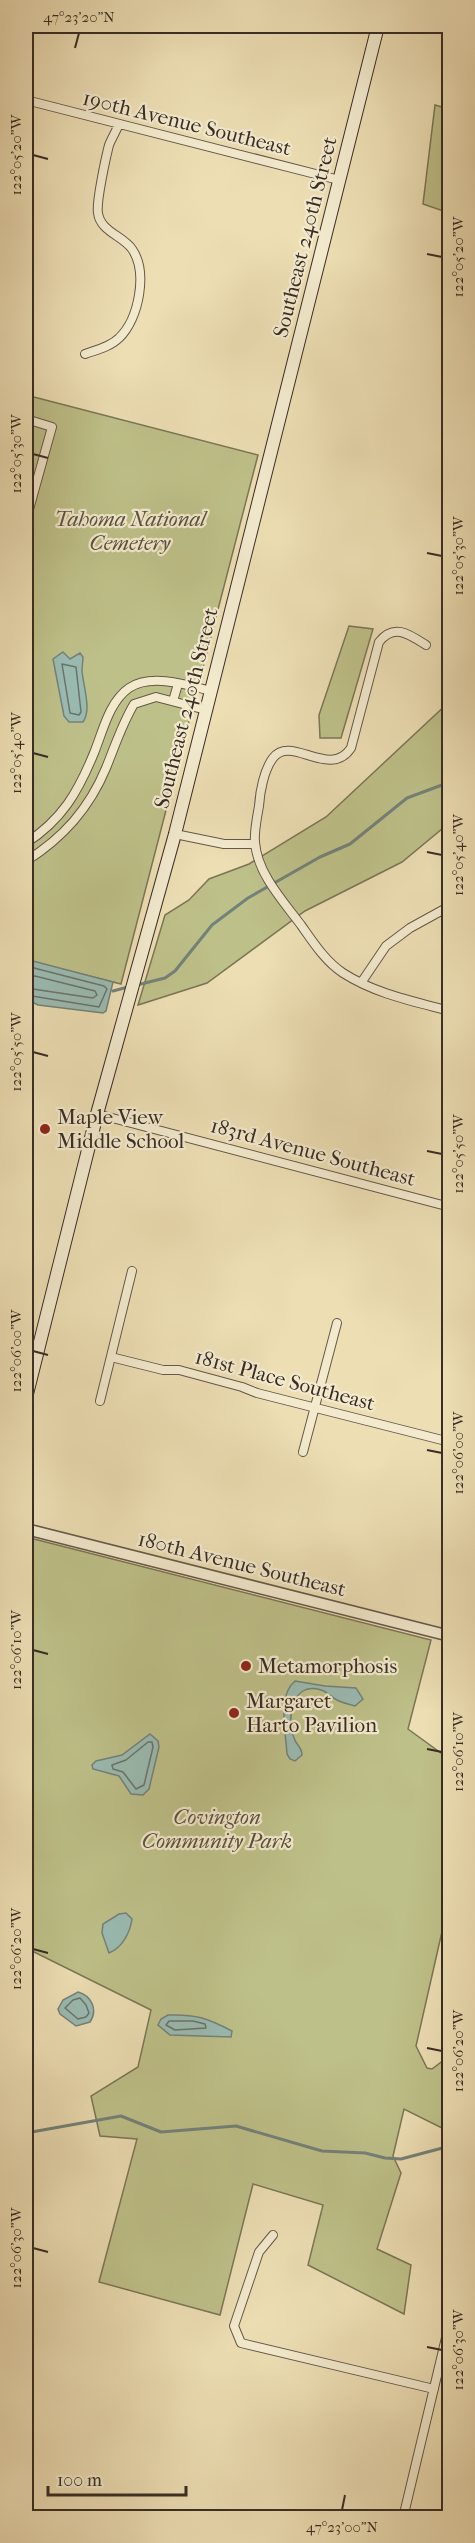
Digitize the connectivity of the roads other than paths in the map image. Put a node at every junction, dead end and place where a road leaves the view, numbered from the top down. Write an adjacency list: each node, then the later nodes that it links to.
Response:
1 (378, 26): 4 (main road, Southeast 240th Street)
2 (26, 100): 3 (street, 190th Avenue Southeast)
3 (119, 124): 4 (street, 190th Avenue Southeast); 5 (street)
4 (339, 180): 10 (main road, Southeast 240th Street)
5 (85, 354)
6 (26, 419): 7 (street)
7 (26, 520)
8 (426, 645): 17 (street)
9 (178, 684): 10 (street); 11 (street); 13 (street)
10 (211, 691): 12 (main road, Southeast 240th Street)
11 (173, 701): 12 (street); 14 (street)
12 (206, 710): 15 (main road, Southeast 240th Street)
13 (94, 753): 14 (street); 16 (street)
14 (110, 757): 18 (street)
15 (175, 834): 17 (street); 22 (main road, Southeast 240th Street)
16 (26, 843)
17 (255, 844): 20 (street)
18 (26, 861)
19 (450, 906): 20 (street)
20 (361, 983): 21 (street)
21 (450, 1011)
22 (97, 1114): 23 (street, 183rd Avenue Southeast); 27 (main road, Southeast 240th Street)
23 (450, 1207)
24 (132, 1271): 26 (street)
25 (337, 1323): 29 (street)
26 (111, 1357): 28 (street); 29 (street, 181st Place Southeast)
27 (26, 1398)
28 (100, 1401)
29 (315, 1407): 30 (street, 181st Place Southeast); 31 (street)
30 (450, 1442)
31 (303, 1452)
32 (26, 1529): 33 (street, 180th Avenue Southeast)
33 (450, 1636)
34 (273, 2235): 36 (street)
35 (450, 2322): 36 (street)
36 (434, 2390): 37 (street)
37 (402, 2517)

